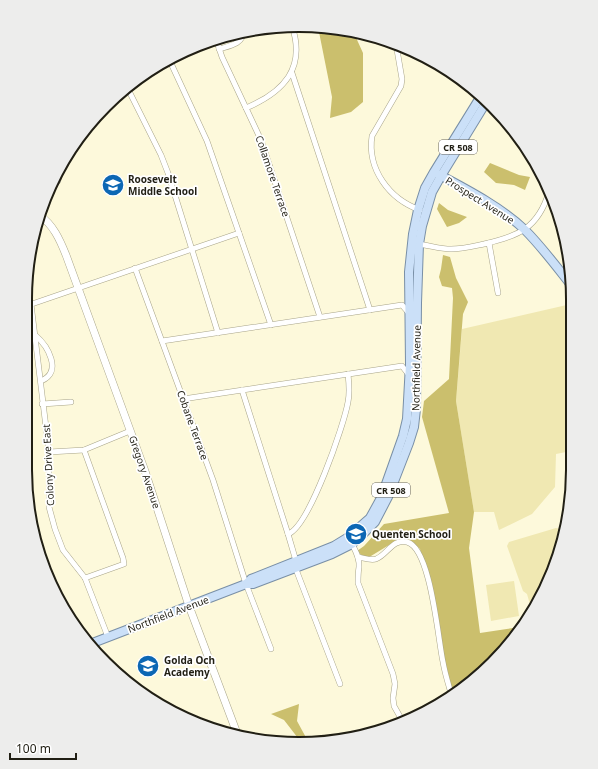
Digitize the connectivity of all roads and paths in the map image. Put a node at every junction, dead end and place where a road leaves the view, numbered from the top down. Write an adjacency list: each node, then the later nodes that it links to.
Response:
1 (293, 32): 7 (street)
2 (242, 38): 4 (street)
3 (218, 45): 4 (street, Collamore Terrace)
4 (219, 49): 11 (street, Collamore Terrace)
5 (397, 51): 14 (street)
6 (172, 65): 17 (street)
7 (292, 73): 11 (street); 27 (street)
8 (130, 92): 20 (street)
9 (478, 101): 12 (main road, Northfield Avenue / CR 508)
10 (484, 106): 12 (main road, Northfield Avenue / CR 508)
11 (246, 108): 28 (street, Collamore Terrace)
12 (437, 174): 14 (main road, Northfield Avenue / CR 508); 16 (main road, Prospect Avenue)
13 (547, 200): 16 (street)
14 (422, 211): 19 (main road, Northfield Avenue / CR 508)
15 (44, 219): 23 (main road, Gregory Avenue)
16 (525, 230): 18 (street); 22 (main road, Prospect Avenue)
17 (239, 233): 20 (street); 29 (street)
18 (489, 243): 19 (street); 24 (street)
19 (416, 244): 26 (main road, Northfield Avenue / CR 508)
20 (192, 249): 21 (street); 30 (street)
21 (135, 268): 23 (street); 32 (street, Cobane Terrace)
22 (565, 277)
23 (78, 288): 25 (street); 40 (main road, Gregory Avenue)
24 (498, 292)
25 (32, 304): 31 (street, Colony Drive East)
26 (409, 304): 27 (street); 33 (main road, Northfield Avenue / CR 508); 33 (main road, Northfield Avenue / CR 508)
27 (370, 310): 28 (street)
28 (320, 317): 29 (street)
29 (271, 325): 30 (street)
30 (218, 332): 32 (street)
31 (35, 334): 35 (street, Colony Drive East); 35 (street)
32 (162, 341): 37 (street, Cobane Terrace)
33 (409, 365): 34 (street); 44 (main road, Northfield Avenue / CR 508); 44 (main road, Northfield Avenue / CR 508)
34 (348, 374): 36 (street); 43 (street)
35 (41, 381): 39 (street, Colony Drive East)
36 (242, 390): 37 (street); 43 (street)
37 (183, 399): 48 (street, Cobane Terrace)
38 (71, 402): 39 (street)
39 (42, 404): 42 (street, Colony Drive East)
40 (130, 430): 41 (street); 49 (main road, Gregory Avenue)
41 (84, 450): 42 (street); 47 (street)
42 (49, 452): 47 (street, Colony Drive East)
43 (288, 534): 46 (street)
44 (350, 541): 45 (street); 46 (main road, Northfield Avenue / CR 508)
45 (358, 557): 54 (street); 55 (street)
46 (296, 564): 48 (main road, Northfield Avenue / CR 508); 53 (street)
47 (85, 578): 50 (street, Colony Drive East)
48 (246, 584): 49 (main road, Northfield Avenue / CR 508); 52 (street, Cobane Terrace)
49 (189, 606): 50 (main road, Northfield Avenue / CR 508); 56 (main road, Gregory Avenue)
50 (108, 637): 51 (main road, Northfield Avenue / CR 508)
51 (95, 642)
52 (271, 649)
53 (340, 684)
54 (450, 690)
55 (400, 717)
56 (235, 729)

